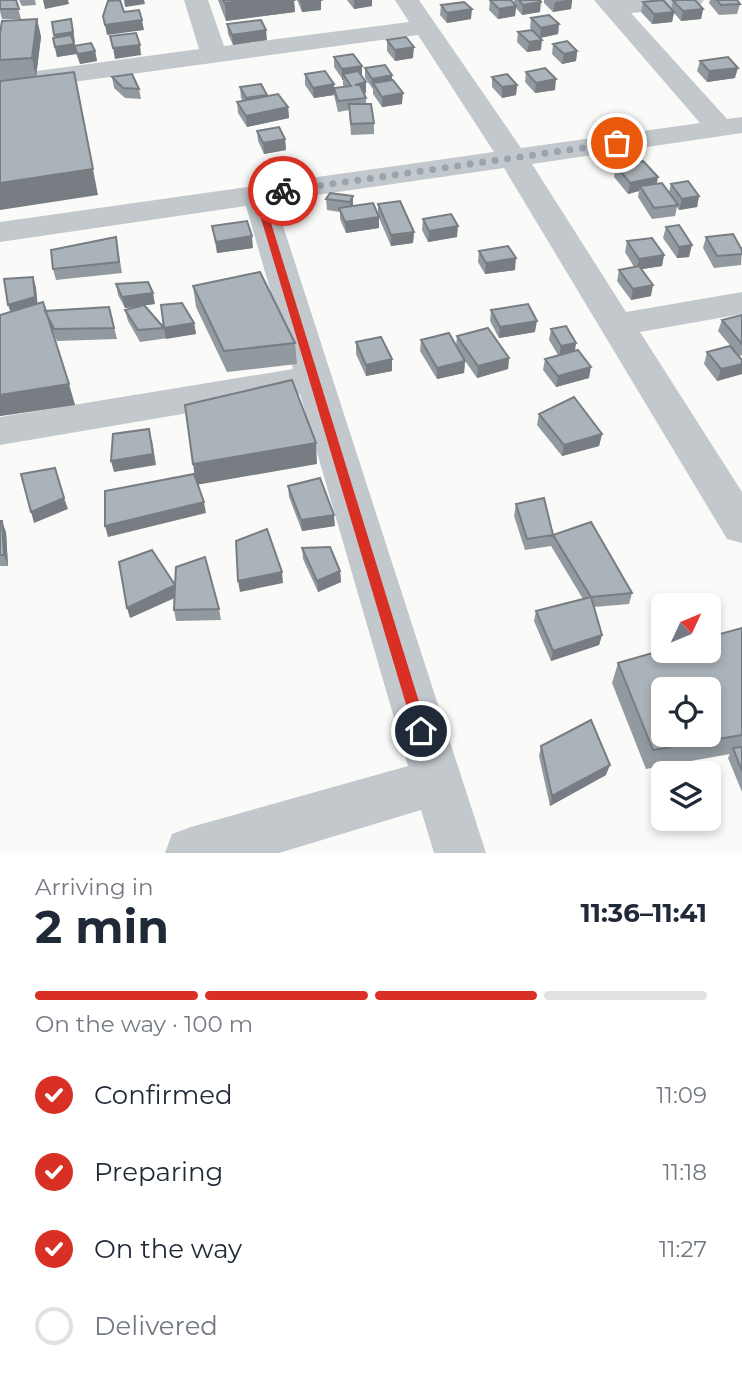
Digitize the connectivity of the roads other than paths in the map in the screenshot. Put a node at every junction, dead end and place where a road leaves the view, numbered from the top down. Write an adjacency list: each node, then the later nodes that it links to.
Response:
1 (195, 0): 6 (street)
2 (407, 0): 5 (street)
3 (692, 0): 4 (street)
4 (610, 4): 8 (street)
5 (425, 27): 6 (street); 9 (street)
6 (214, 55): 7 (street)
7 (0, 84)
8 (731, 127): 9 (street)
9 (513, 158): 10 (street); 13 (street)
10 (258, 195): 11 (street); 14 (street)
11 (0, 232)
12 (742, 303): 13 (street)
13 (617, 326): 16 (street)
14 (314, 379): 15 (street); 17 (street)
15 (0, 431)
16 (742, 527)
17 (436, 782): 18 (street); 19 (street)
18 (191, 853)
19 (460, 853)

